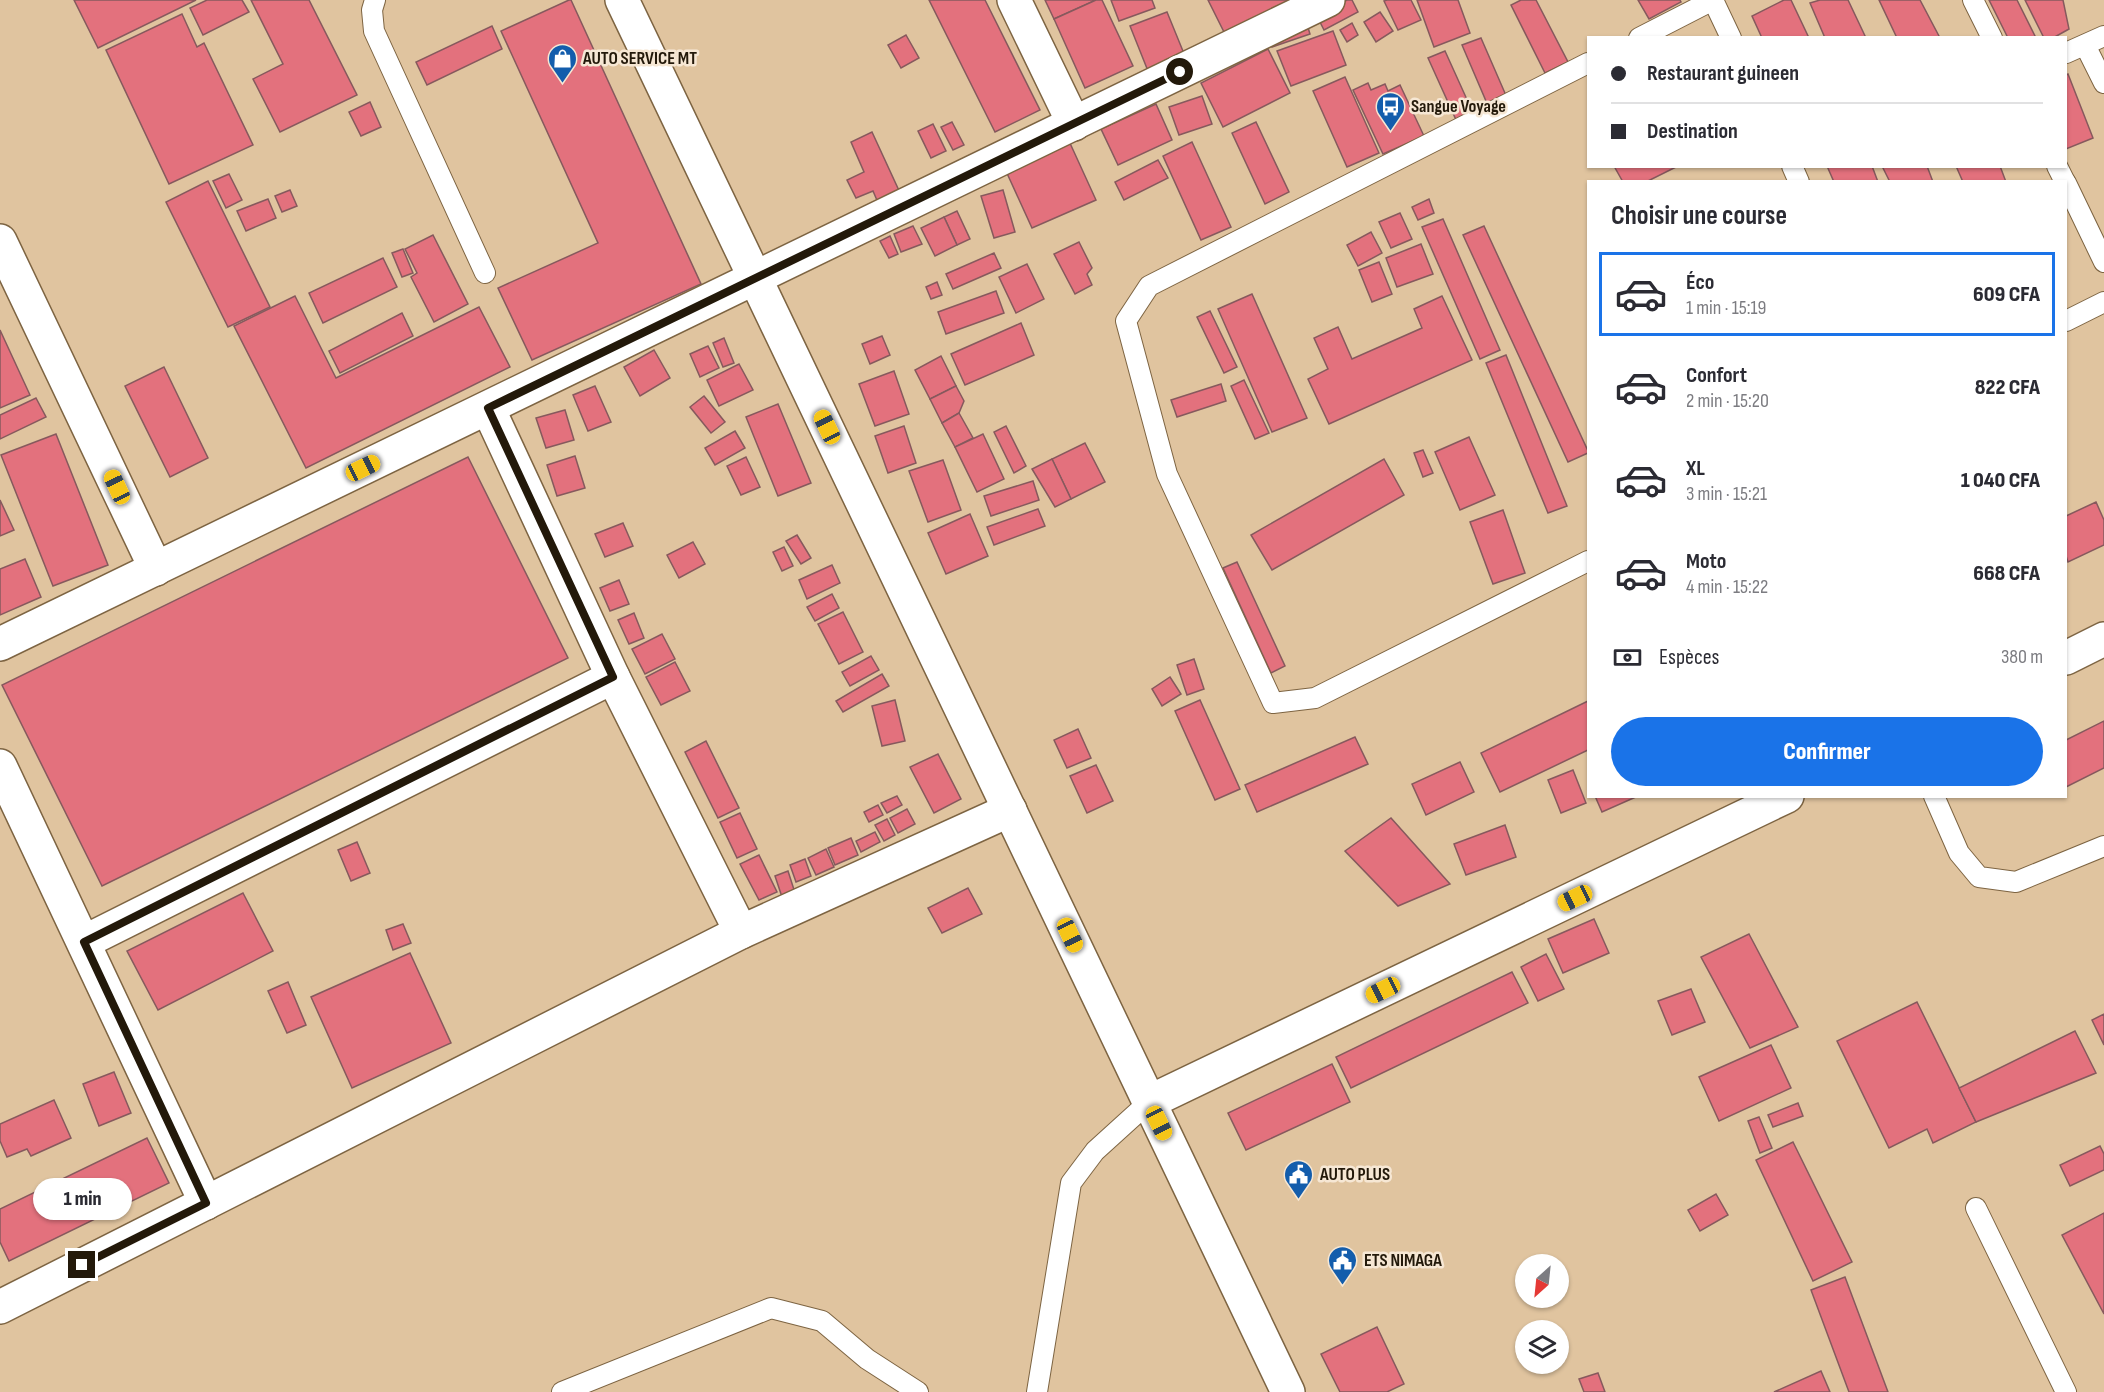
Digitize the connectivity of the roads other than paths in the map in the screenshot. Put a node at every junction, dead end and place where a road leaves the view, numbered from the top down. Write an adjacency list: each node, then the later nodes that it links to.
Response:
1 (375, 0): 19 (lane)
2 (622, 0): 20 (street)
3 (1014, 0): 15 (street)
4 (1328, 0): 15 (street)
5 (1713, 0): 7 (lane); 8 (lane)
6 (1973, 0): 9 (lane)
7 (1643, 36)
8 (1730, 36)
9 (1991, 36)
10 (2104, 36): 11 (lane)
11 (2085, 45): 12 (lane); 14 (lane)
12 (2067, 53)
13 (1587, 64): 24 (lane)
14 (2104, 83)
15 (1074, 123): 20 (street)
16 (2067, 186): 18 (lane)
17 (0, 241): 25 (street)
18 (2104, 262)
19 (485, 273)
20 (756, 278): 23 (street); 33 (street)
21 (2104, 302): 22 (lane)
22 (2067, 320)
23 (488, 408): 25 (street); 29 (street)
24 (1587, 562)
25 (156, 569): 27 (street)
26 (2104, 639): 28 (street)
27 (0, 644)
28 (2067, 658)
29 (613, 677): 35 (street); 36 (street)
30 (0, 766): 36 (street)
31 (1783, 798): 37 (street)
32 (1935, 798): 34 (lane)
33 (1010, 810): 35 (street); 37 (street)
34 (2104, 846)
35 (741, 932): 38 (street)
36 (84, 942): 38 (street)
37 (1149, 1102): 43 (lane); 44 (street)
38 (206, 1203): 40 (street)
39 (1976, 1208): 45 (lane)
40 (0, 1307)
41 (562, 1392): 42 (lane)
42 (918, 1392)
43 (1037, 1392)
44 (1288, 1392)
45 (2066, 1392)

